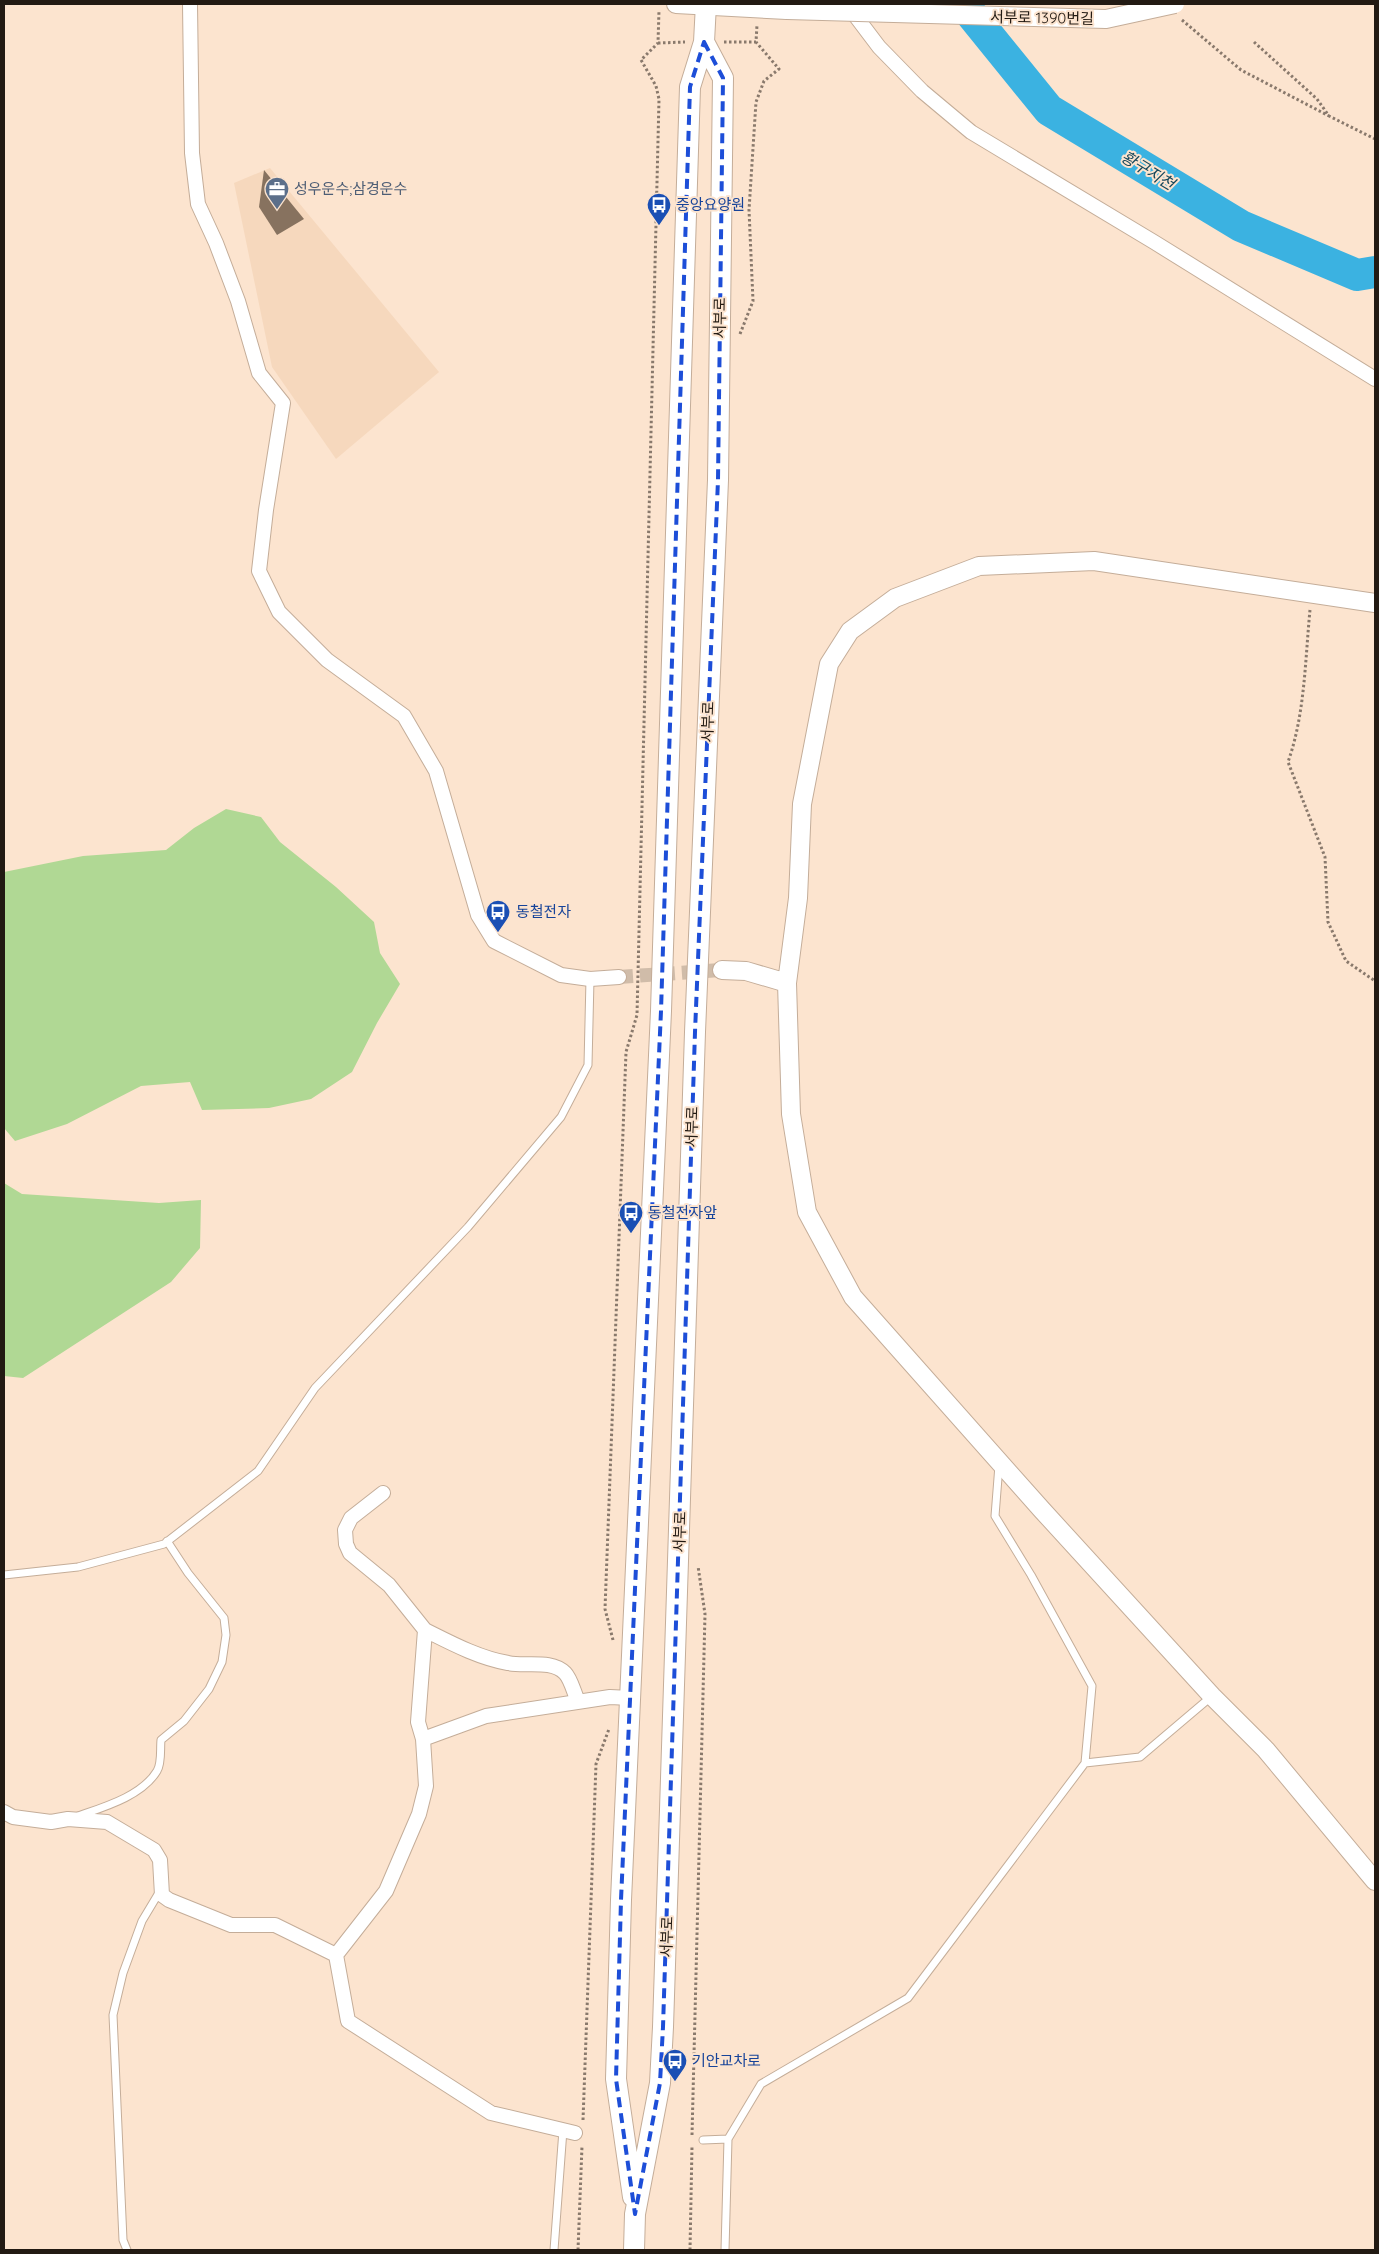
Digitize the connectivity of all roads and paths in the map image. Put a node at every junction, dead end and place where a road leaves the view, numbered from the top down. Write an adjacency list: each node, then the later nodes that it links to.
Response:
1 (190, 4): 18 (street)
2 (659, 4): 27 (path)
3 (676, 4): 4 (street, 서부로 1390번길)
4 (706, 4): 6 (street, 서부로 1390번길, bridge); 7 (main road, 서부로)
5 (846, 4): 13 (street)
6 (1176, 10): 10 (path)
7 (704, 42): 29 (main road, 서부로); 41 (main road, 서부로)
8 (756, 42): 12 (path)
9 (1254, 42): 10 (path)
10 (1329, 116): 11 (path)
11 (1375, 139)
12 (737, 342)
13 (1375, 379)
14 (1312, 594): 15 (street); 19 (path); 20 (street)
15 (1375, 602)
16 (722, 970): 20 (street)
17 (619, 977): 18 (street)
18 (590, 979): 23 (lane)
19 (1375, 981)
20 (788, 982): 21 (street)
21 (999, 1459): 28 (street); 32 (lane)
22 (383, 1493): 26 (street)
23 (167, 1541): 25 (lane); 34 (lane)
24 (697, 1561): 46 (path)
25 (4, 1575)
26 (425, 1630): 30 (street); 31 (street)
27 (613, 1641)
28 (1212, 1696): 32 (lane); 35 (street)
29 (620, 1697): 30 (street); 38 (path); 41 (main road, 서부로)
30 (578, 1701): 31 (street)
31 (423, 1739): 37 (street)
32 (1085, 1763): 39 (lane)
33 (4, 1812): 34 (street)
34 (68, 1820): 36 (street)
35 (1375, 1880)
36 (160, 1890): 37 (street); 42 (lane)
37 (336, 1955): 38 (street)
38 (576, 2131): 43 (lane); 44 (path)
39 (728, 2139): 40 (lane); 47 (lane)
40 (703, 2140)
41 (635, 2214): 45 (main road, 서부로)
42 (127, 2250)
43 (554, 2250)
44 (578, 2250)
45 (634, 2250)
46 (690, 2250)
47 (725, 2250)

